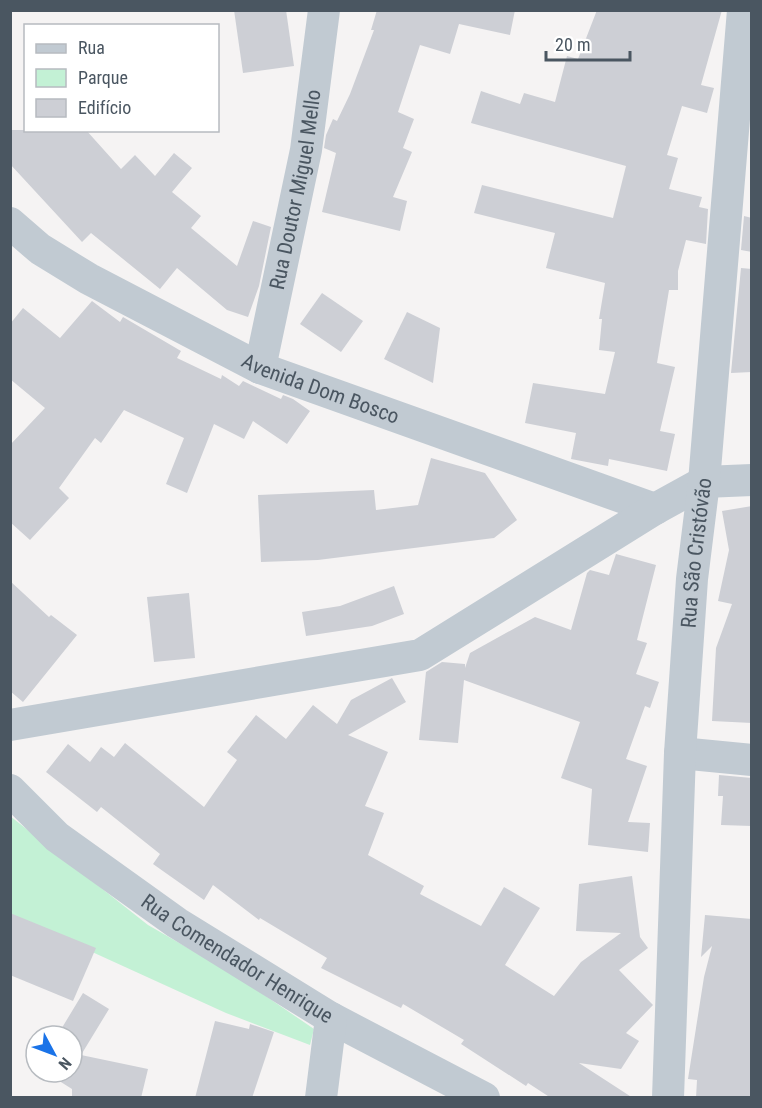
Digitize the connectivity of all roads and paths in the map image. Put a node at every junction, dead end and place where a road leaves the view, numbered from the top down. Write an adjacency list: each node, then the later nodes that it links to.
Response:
1 (324, 10): 4 (street, Rua Doutor Miguel Mello)
2 (743, 10): 6 (street, Rua São Cristóvão)
3 (10, 223): 4 (street, Avenida Dom Bosco)
4 (260, 368): 7 (street, Avenida Dom Bosco)
5 (752, 480): 6 (street)
6 (704, 483): 7 (street); 9 (street, Rua São Cristóvão)
7 (655, 509): 8 (street)
8 (10, 725)
9 (680, 753): 10 (street); 15 (street, Rua São Cristóvão)
10 (752, 760)
11 (10, 790): 12 (street, Rua Comendador Henrique)
12 (331, 1018): 13 (street); 14 (street, Rua Comendador Henrique)
13 (321, 1098)
14 (484, 1098)
15 (668, 1098)

